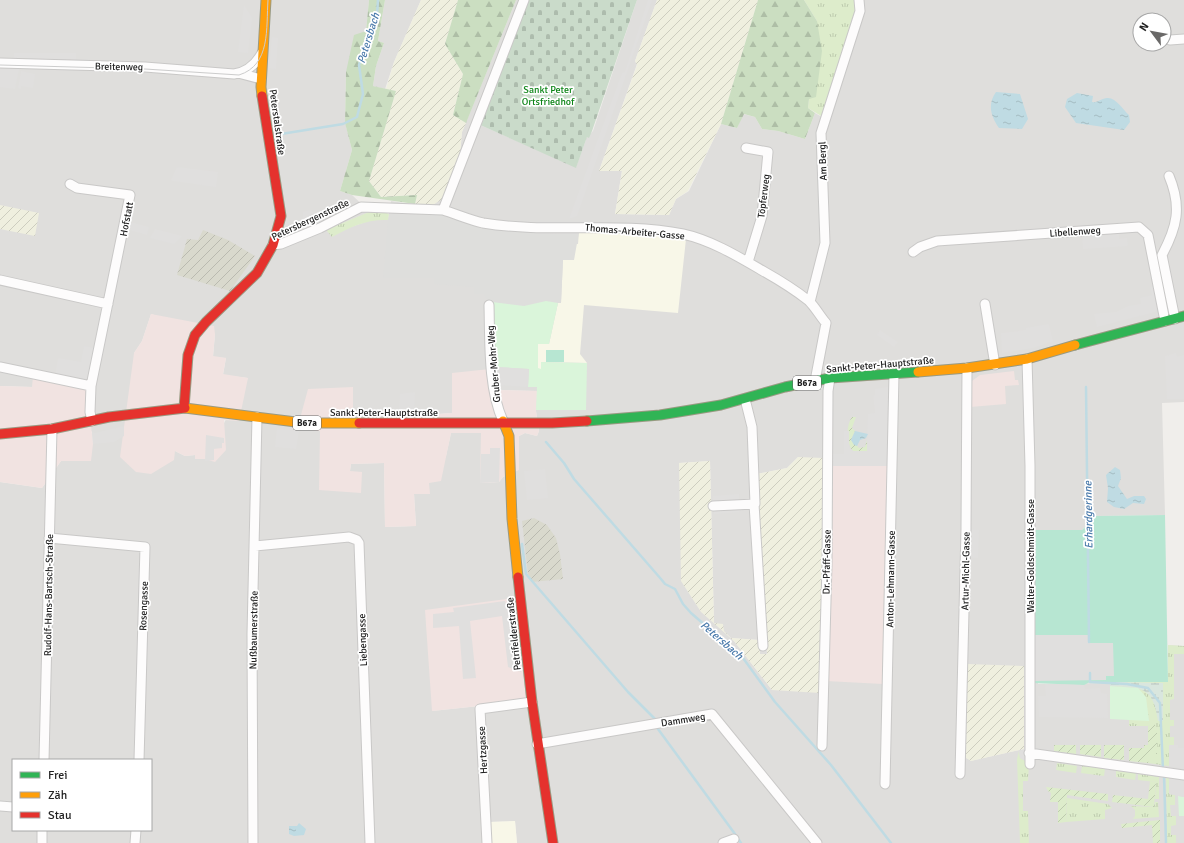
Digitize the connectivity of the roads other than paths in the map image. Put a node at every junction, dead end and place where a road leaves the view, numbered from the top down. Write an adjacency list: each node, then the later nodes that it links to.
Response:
1 (266, 0): 6 (main road, Peterstalstraße)
2 (524, 0): 13 (street)
3 (858, 0): 18 (street, Am Bergl)
4 (1184, 39): 5 (street)
5 (1172, 40)
6 (262, 50): 8 (street); 9 (main road, Peterstalstraße)
7 (0, 63): 8 (street, Breitenweg)
8 (238, 73): 9 (street, Breitenweg)
9 (261, 79): 14 (main road, Peterstalstraße)
10 (746, 148): 16 (street, Töpferweg)
11 (1169, 176): 22 (street)
12 (70, 184): 19 (street, Hofstatt)
13 (443, 210): 14 (street, Petersbergenstraße); 16 (street, Thomas-Arbeiter-Gasse)
14 (273, 245): 33 (main road, Petersbergenstraße)
15 (913, 252): 23 (street, Libellenweg)
16 (748, 262): 18 (street, Thomas-Arbeiter-Gasse)
17 (0, 280): 19 (street)
18 (810, 302): 30 (street, Thomas-Arbeiter-Gasse)
19 (108, 304): 31 (street, Hofstatt)
20 (985, 304): 25 (street)
21 (489, 305): 36 (street, Gruber-Mohr-Weg)
22 (1180, 317): 23 (main road, Sankt-Peter-Hauptstraße / B67a)
23 (1165, 321): 24 (main road, Sankt-Peter-Hauptstraße / B67a)
24 (1027, 359): 25 (main road, Sankt-Peter-Hauptstraße / B67a); 48 (street, Walter-Goldschmidt-Gasse)
25 (995, 365): 27 (main road, Sankt-Peter-Hauptstraße / B67a)
26 (0, 367): 31 (street)
27 (967, 368): 28 (main road, Sankt-Peter-Hauptstraße / B67a); 52 (street, Artur-Michl-Gasse)
28 (894, 374): 29 (main road, Sankt-Peter-Hauptstraße / B67a); 54 (street, Anton-Lehmann-Gasse)
29 (830, 378): 30 (main road, Sankt-Peter-Hauptstraße / B67a); 47 (street, Dr.-Pfaff-Gasse)
30 (815, 381): 32 (main road, Sankt-Peter-Hauptstraße / B67a)
31 (91, 386): 35 (street, Hofstatt)
32 (745, 398): 36 (main road, Sankt-Peter-Hauptstraße / B67a); 39 (street)
33 (184, 408): 34 (main road, Sankt-Peter-Hauptstraße / B67a); 35 (main road, Sankt-Peter-Hauptstraße / B67a)
34 (257, 417): 36 (main road, Sankt-Peter-Hauptstraße / B67a); 43 (street, Nußbaumerstraße)
35 (92, 421): 37 (main road, Sankt-Peter-Hauptstraße / B67a)
36 (503, 421): 45 (main road, Petrifelderstraße)
37 (52, 429): 38 (main road, Sankt-Peter-Hauptstraße / B67a); 42 (street, Rudolf-Hans-Bartsch-Straße)
38 (0, 434)
39 (751, 504): 40 (street); 41 (street); 44 (street)
40 (713, 506)
41 (749, 514)
42 (49, 538): 49 (street, Rudolf-Hans-Bartsch-Straße); 50 (street, Rosengasse)
43 (255, 546): 62 (street, Nußbaumerstraße); 63 (street, Liebengasse)
44 (763, 646)
45 (532, 702): 46 (main road, Petrifelderstraße); 64 (street, Hertzgasse)
46 (537, 744): 65 (main road, Petrifelderstraße); 67 (street, Dammweg)
47 (822, 746)
48 (1029, 753): 51 (street, Walter-Goldschmidt-Gasse); 53 (street)
49 (44, 759)
50 (139, 759)
51 (1030, 764)
52 (960, 774)
53 (1184, 775)
54 (885, 784)
55 (0, 806): 56 (street)
56 (12, 807)
57 (42, 831): 60 (street)
58 (136, 831): 61 (street)
59 (734, 839): 66 (street)
60 (42, 843)
61 (135, 843)
62 (253, 843)
63 (370, 843)
64 (487, 843)
65 (553, 843)
66 (723, 843)
67 (817, 843)

